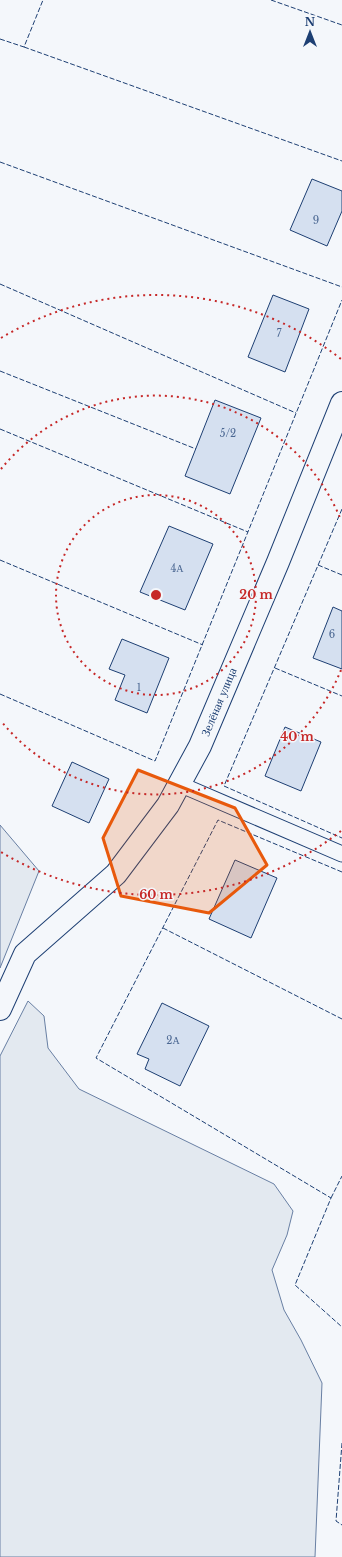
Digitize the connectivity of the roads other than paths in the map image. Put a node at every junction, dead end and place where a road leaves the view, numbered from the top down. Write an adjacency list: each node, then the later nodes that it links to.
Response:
1 (342, 403): 2 (street, Зелёная улица)
2 (179, 784): 3 (lane); 4 (street, Зелёная улица)
3 (342, 854)
4 (0, 1010)

